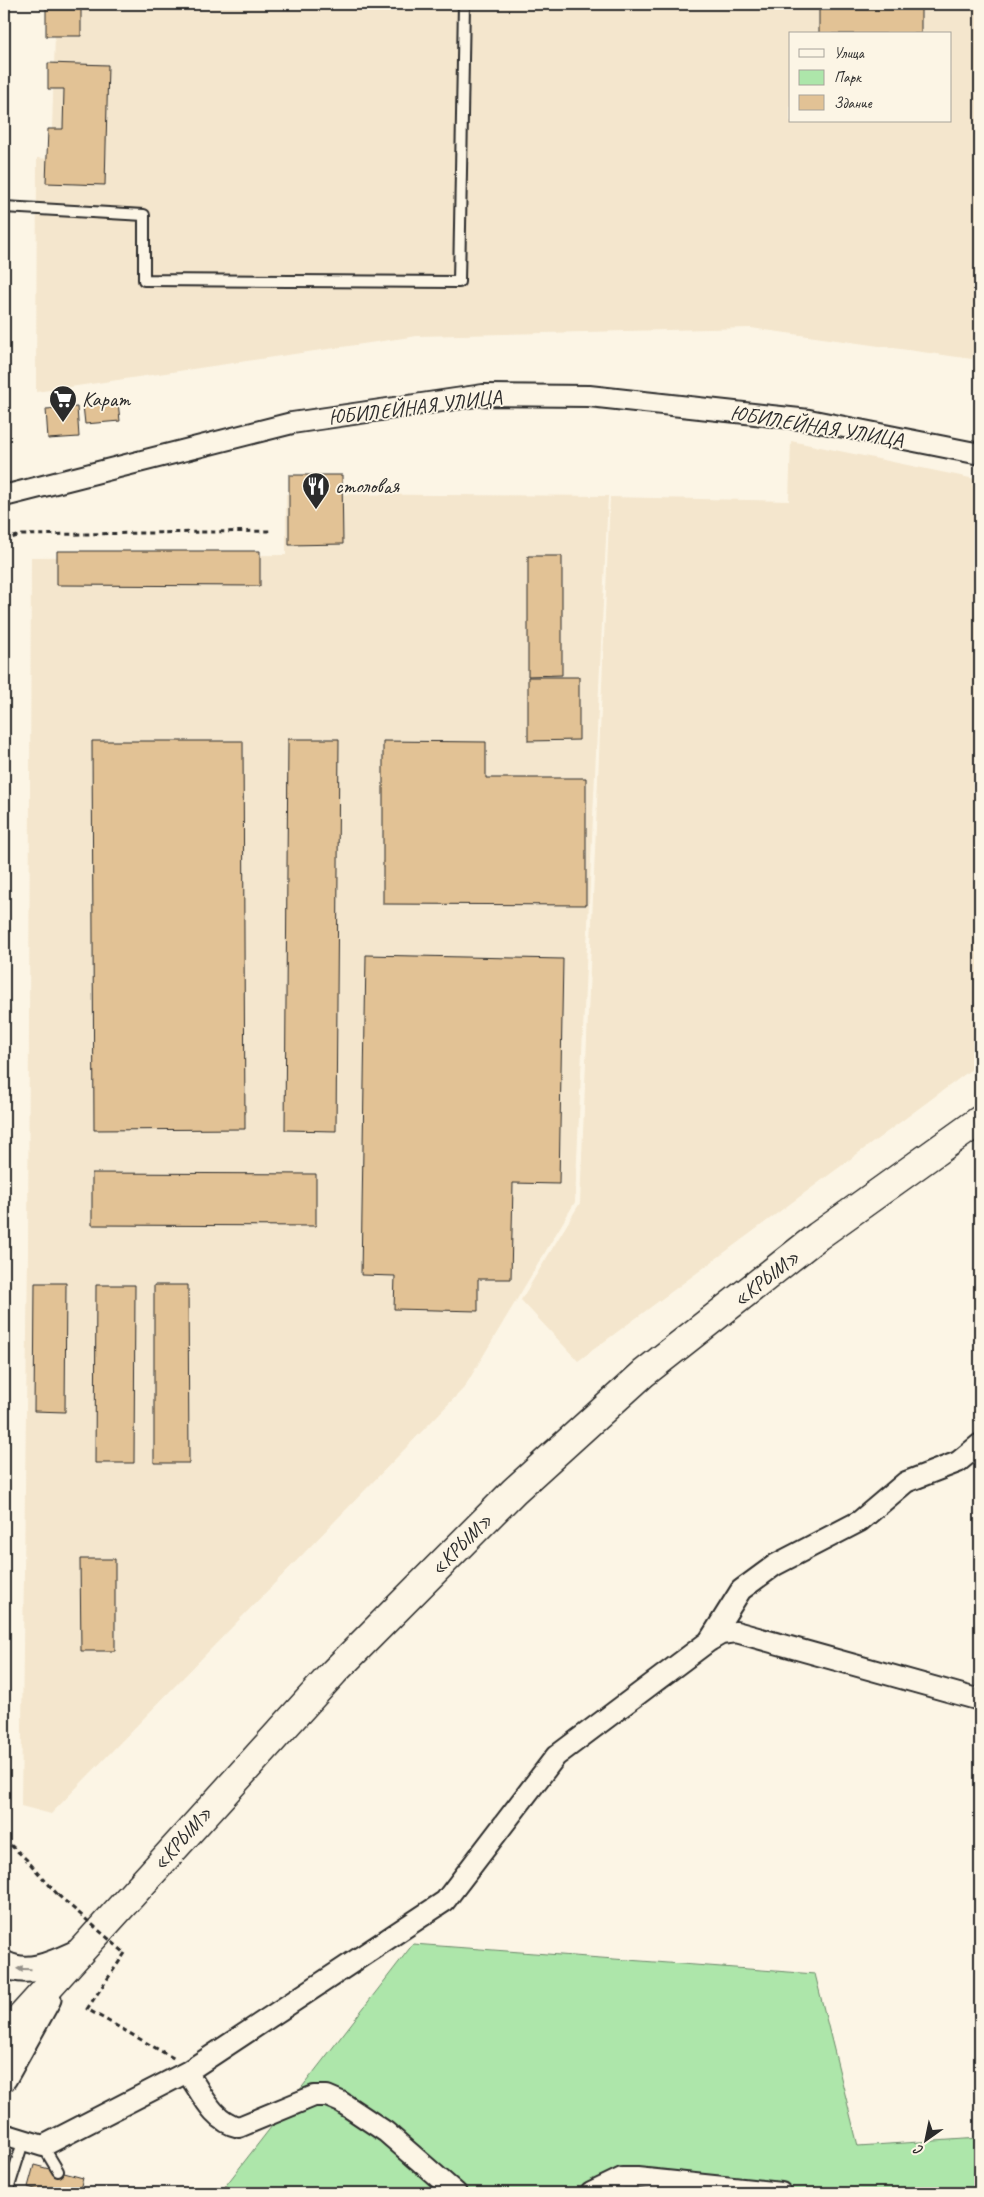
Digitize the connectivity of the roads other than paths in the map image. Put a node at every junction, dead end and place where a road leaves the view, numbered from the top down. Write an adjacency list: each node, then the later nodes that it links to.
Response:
1 (464, 4): 2 (lane)
2 (4, 207)
3 (980, 454): 4 (street, ЮБИЛЕЙНАЯ УЛИЦА)
4 (4, 496)
5 (980, 1120): 9 (highway, «КРЫМ»)
6 (980, 1444): 7 (street)
7 (709, 1641): 8 (street); 12 (street)
8 (980, 1700)
9 (77, 1953): 10 (street, one-way to 10); 11 (highway, «КРЫМ»); 13 (street)
10 (4, 1964)
11 (4, 2036)
12 (187, 2072): 16 (street); 19 (street)
13 (4, 2078)
14 (4, 2134): 15 (street)
15 (24, 2139): 16 (street); 18 (lane)
16 (43, 2146): 17 (lane)
17 (58, 2171)
18 (7, 2193)
19 (456, 2193)
20 (591, 2193): 21 (street)
21 (781, 2193)

